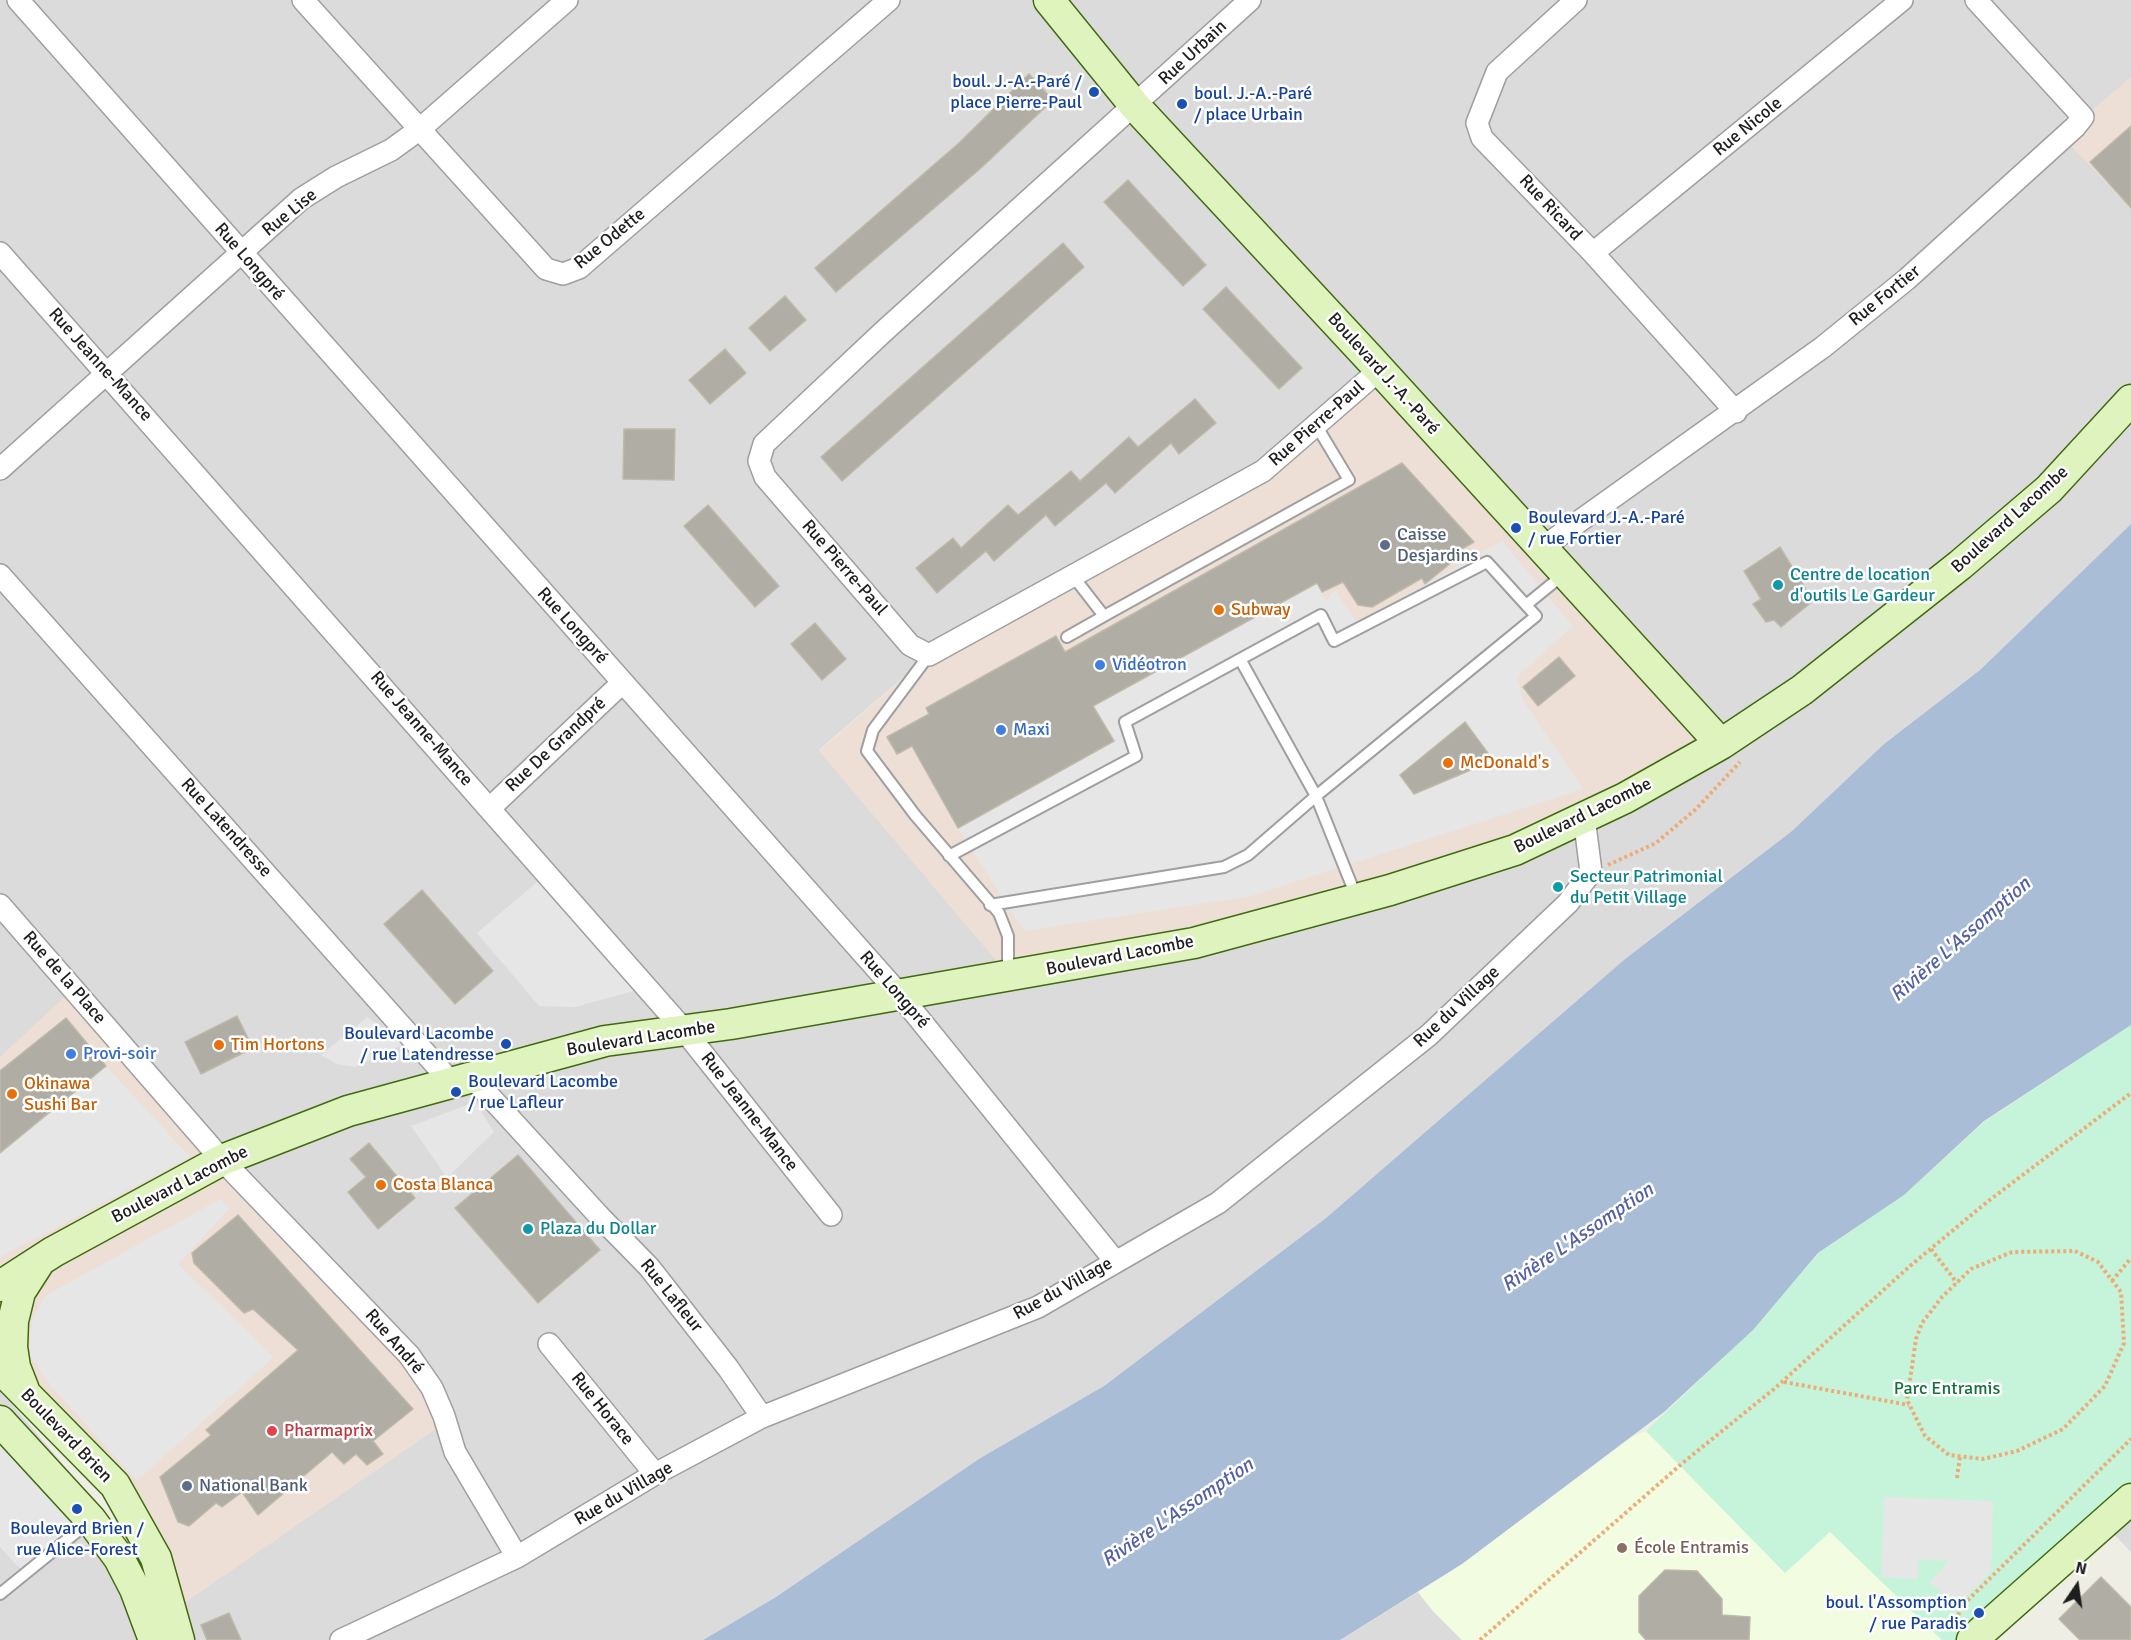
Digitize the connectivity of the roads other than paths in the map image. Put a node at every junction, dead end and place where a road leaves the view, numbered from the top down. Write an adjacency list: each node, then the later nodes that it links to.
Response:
1 (18, 0): 14 (street, Rue Longpré)
2 (303, 0): 11 (street, Rue Odette)
3 (567, 0): 11 (street, Rue Lise)
4 (889, 0): 11 (street, Rue Odette)
5 (1049, 0): 10 (main road, Boulevard J.-A.-Paré)
6 (1250, 0): 10 (street, Rue Urbain)
7 (1576, 0): 13 (street, Rue Ricard)
8 (1902, 0): 13 (street, Rue Nicole)
9 (1976, 0): 18 (street, Rue Fortier)
10 (1136, 106): 15 (main road, Boulevard J.-A.-Paré); 28 (street, Rue Pierre-Paul)
11 (420, 129): 14 (street, Rue Lise)
12 (0, 253): 16 (street, Rue Jeanne-Mance)
13 (1593, 253): 18 (street, Rue Ricard)
14 (242, 254): 16 (street, Rue Lise); 30 (street, Rue Longpré)
15 (1377, 369): 19 (street, Rue Pierre-Paul); 21 (main road, Boulevard J.-A.-Paré)
16 (108, 373): 20 (street, Rue Lise); 33 (street, Rue Jeanne-Mance)
17 (2131, 400): 31 (main road, Boulevard Lacombe)
18 (1736, 412): 21 (street, Rue Fortier)
19 (1316, 425): 24 (street, Rue Pierre-Paul); 26 (lane)
20 (0, 469)
21 (1542, 548): 22 (main road, Boulevard J.-A.-Paré)
22 (1564, 573): 25 (lane); 31 (main road, Boulevard J.-A.-Paré)
23 (0, 575): 42 (street, Rue Latendresse)
24 (1072, 576): 26 (lane); 28 (street, Rue Pierre-Paul)
25 (1526, 605): 29 (lane); 32 (lane)
26 (1104, 616): 27 (lane)
27 (1067, 637)
28 (929, 655): 35 (lane)
29 (1240, 659): 32 (lane); 35 (lane)
30 (622, 683): 33 (street, Rue De Grandpré); 40 (street, Rue Longpré)
31 (1721, 744): 34 (main road, Boulevard Lacombe)
32 (1316, 796): 36 (lane); 38 (lane)
33 (490, 808): 41 (street, Rue Jeanne-Mance)
34 (1584, 817): 36 (main road, Boulevard Lacombe); 46 (street, Rue du Village)
35 (949, 856): 38 (lane)
36 (1358, 899): 39 (main road, Boulevard Lacombe)
37 (0, 905): 43 (street, Rue de la Place)
38 (990, 905): 39 (lane)
39 (1007, 977): 40 (main road, Boulevard Lacombe)
40 (900, 995): 41 (main road, Boulevard Lacombe); 46 (street, Rue Longpré)
41 (684, 1030): 42 (main road, Boulevard Lacombe); 44 (street, Rue Jeanne-Mance)
42 (462, 1079): 43 (main road, Boulevard Lacombe); 51 (street, Rue Lafleur)
43 (222, 1160): 45 (main road, Boulevard Lacombe); 56 (street, Rue André)
44 (831, 1215)
45 (39, 1261): 47 (main road, Boulevard Lacombe); 50 (main road)
46 (1115, 1261): 51 (street, Rue du Village)
47 (0, 1286)
48 (549, 1344): 53 (street, Rue Horace)
49 (0, 1368): 50 (main road, Boulevard Brien)
50 (26, 1395): 60 (main road, Boulevard Brien)
51 (762, 1417): 53 (street, Rue du Village)
52 (0, 1421): 55 (main road, Boulevard Brien)
53 (655, 1474): 56 (street, Rue du Village)
54 (2131, 1499): 58 (main road)
55 (91, 1520): 57 (lane); 59 (main road, Boulevard Brien)
56 (517, 1557): 61 (street, Rue du Village)
57 (0, 1594)
58 (1964, 1635)
59 (154, 1640)
60 (179, 1640)
61 (341, 1640)

